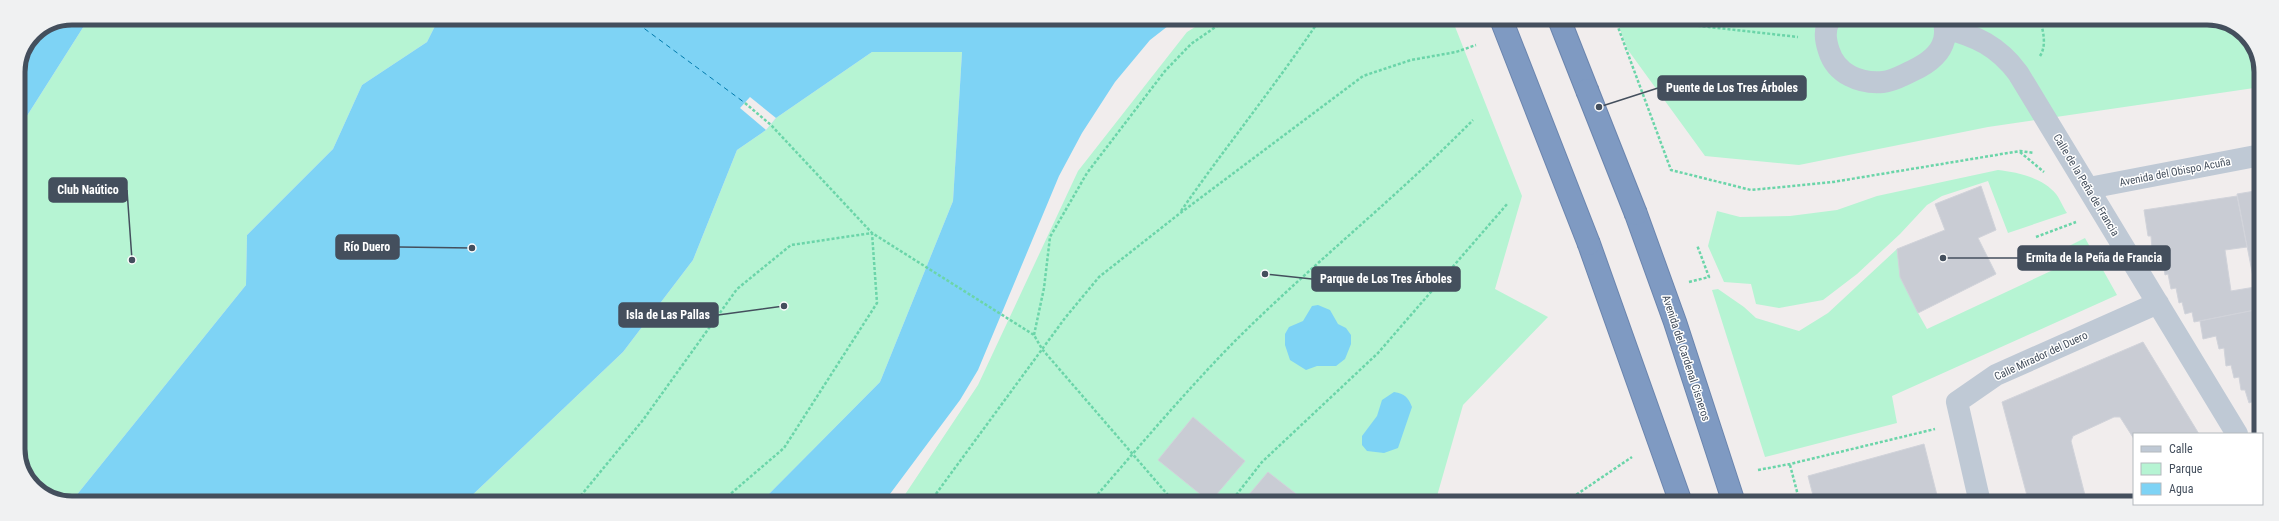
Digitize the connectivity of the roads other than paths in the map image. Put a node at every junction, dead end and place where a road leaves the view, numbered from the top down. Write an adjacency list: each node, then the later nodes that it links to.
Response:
1 (1503, 25): 10 (highway, bridge)
2 (1561, 25): 11 (highway, Avenida del Cardenal Cisneros, bridge)
3 (1829, 25): 4 (street, Calle de la Peña de Francia)
4 (1945, 25)
5 (1947, 25): 7 (street, Calle de la Peña de Francia)
6 (2254, 156): 7 (street, Avenida del Obispo Acuña)
7 (2089, 188): 8 (street, Calle de la Peña de Francia)
8 (2158, 303): 9 (street, Calle de la Peña de Francia); 12 (street, Calle Mirador del Duero)
9 (2236, 433)
10 (1679, 496)
11 (1732, 496)
12 (1978, 496)

